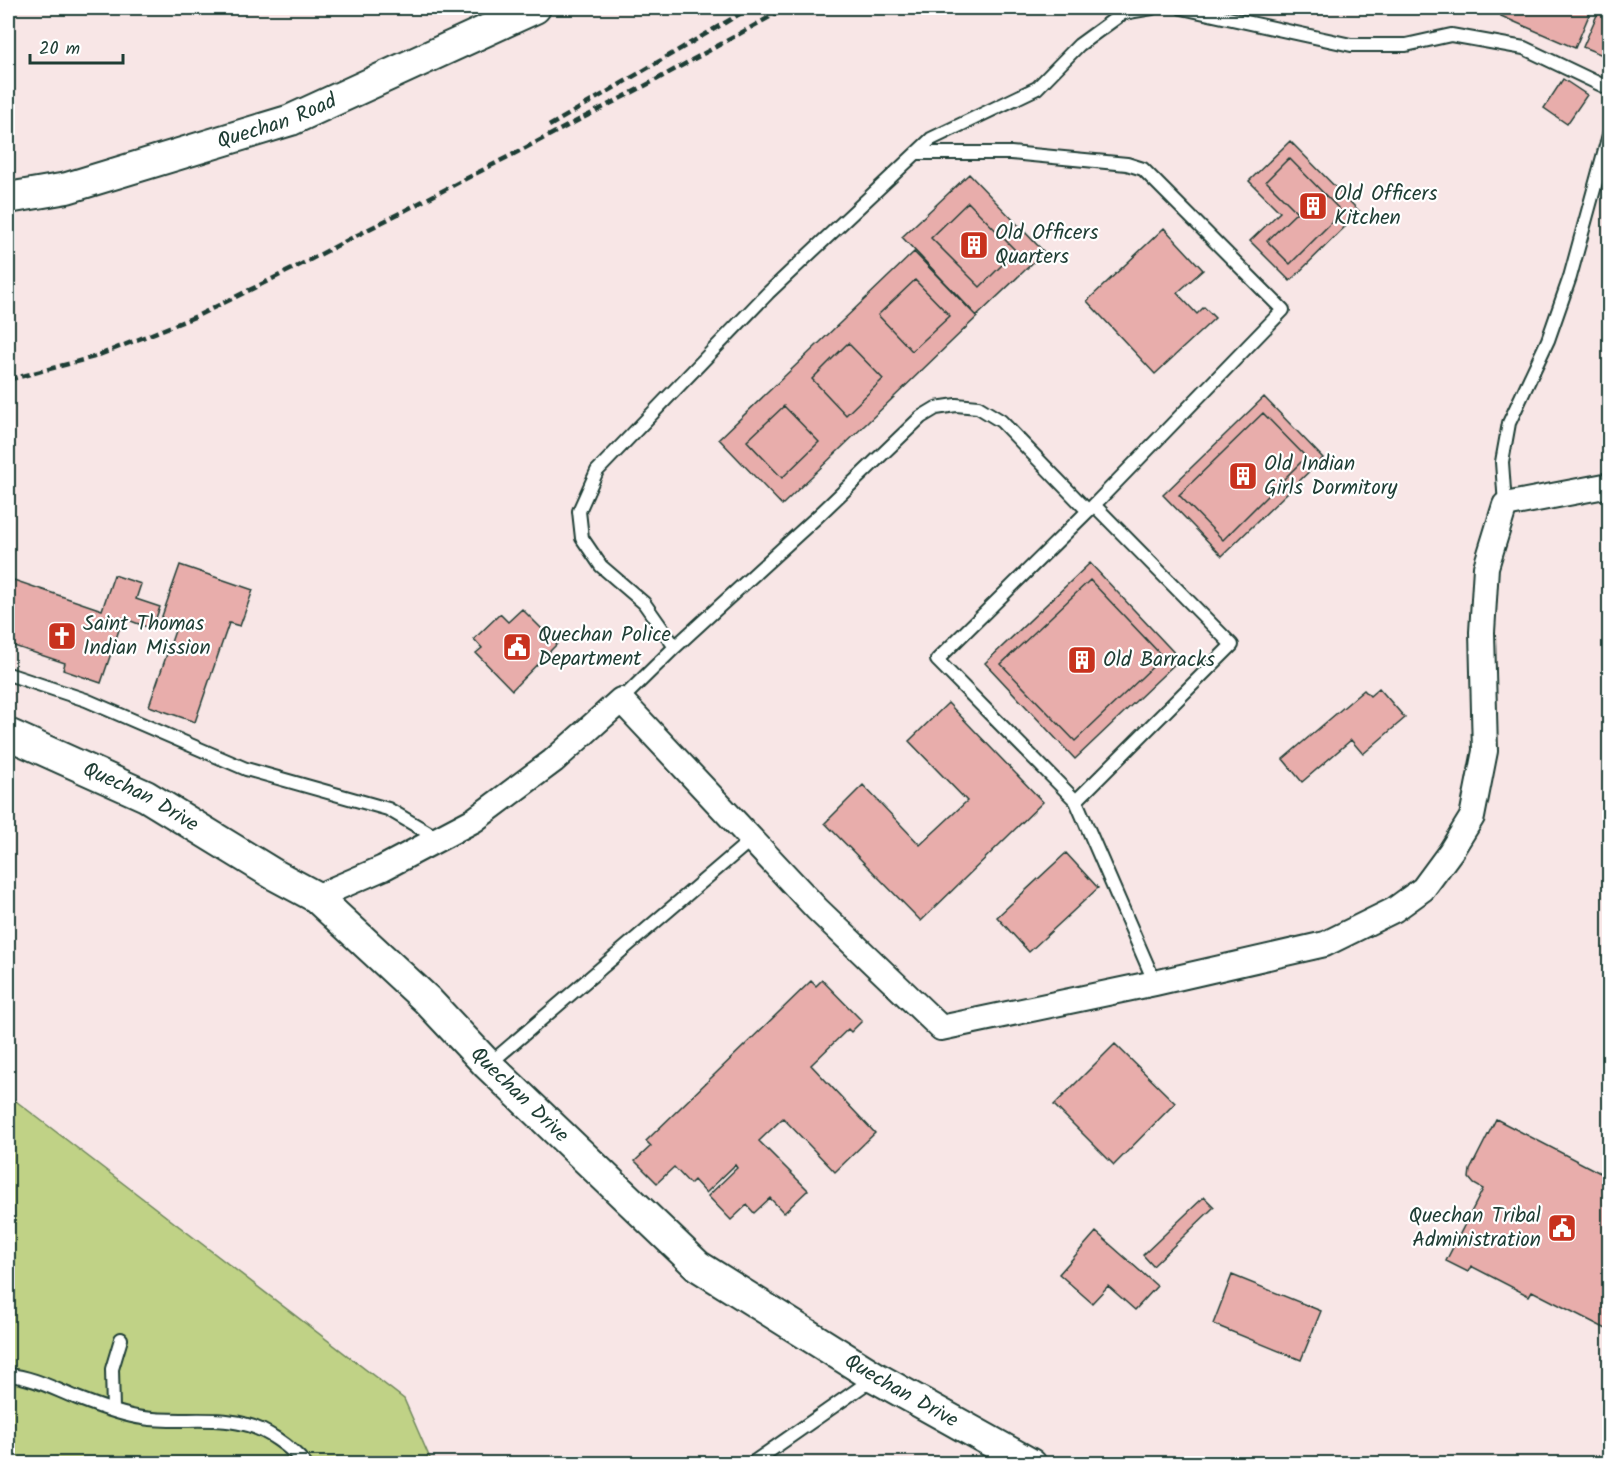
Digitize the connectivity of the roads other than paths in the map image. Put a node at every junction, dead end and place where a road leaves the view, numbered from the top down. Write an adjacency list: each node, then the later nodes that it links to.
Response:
1 (532, 8): 7 (street, Quechan Road)
2 (1152, 8): 6 (lane)
3 (1182, 8): 4 (lane)
4 (1610, 89)
5 (1610, 131): 9 (lane)
6 (918, 153): 10 (lane); 11 (lane)
7 (8, 198)
8 (1610, 485): 9 (street)
9 (1505, 505): 19 (street)
10 (1091, 508): 11 (lane); 15 (lane); 15 (lane)
11 (675, 647): 13 (lane)
12 (8, 674): 16 (lane)
13 (621, 700): 16 (street); 17 (street)
14 (8, 734): 18 (street, Quechan Drive)
15 (1076, 801): 19 (lane)
16 (439, 839): 18 (street)
17 (752, 839): 19 (street); 20 (lane)
18 (316, 897): 20 (street, Quechan Drive)
19 (1155, 983)
20 (488, 1065): 23 (street, Quechan Drive)
21 (121, 1339): 24 (lane)
22 (8, 1375): 24 (lane)
23 (875, 1377): 26 (lane); 27 (street, Quechan Drive)
24 (113, 1410): 25 (lane)
25 (305, 1464)
26 (751, 1464)
27 (1031, 1464)

